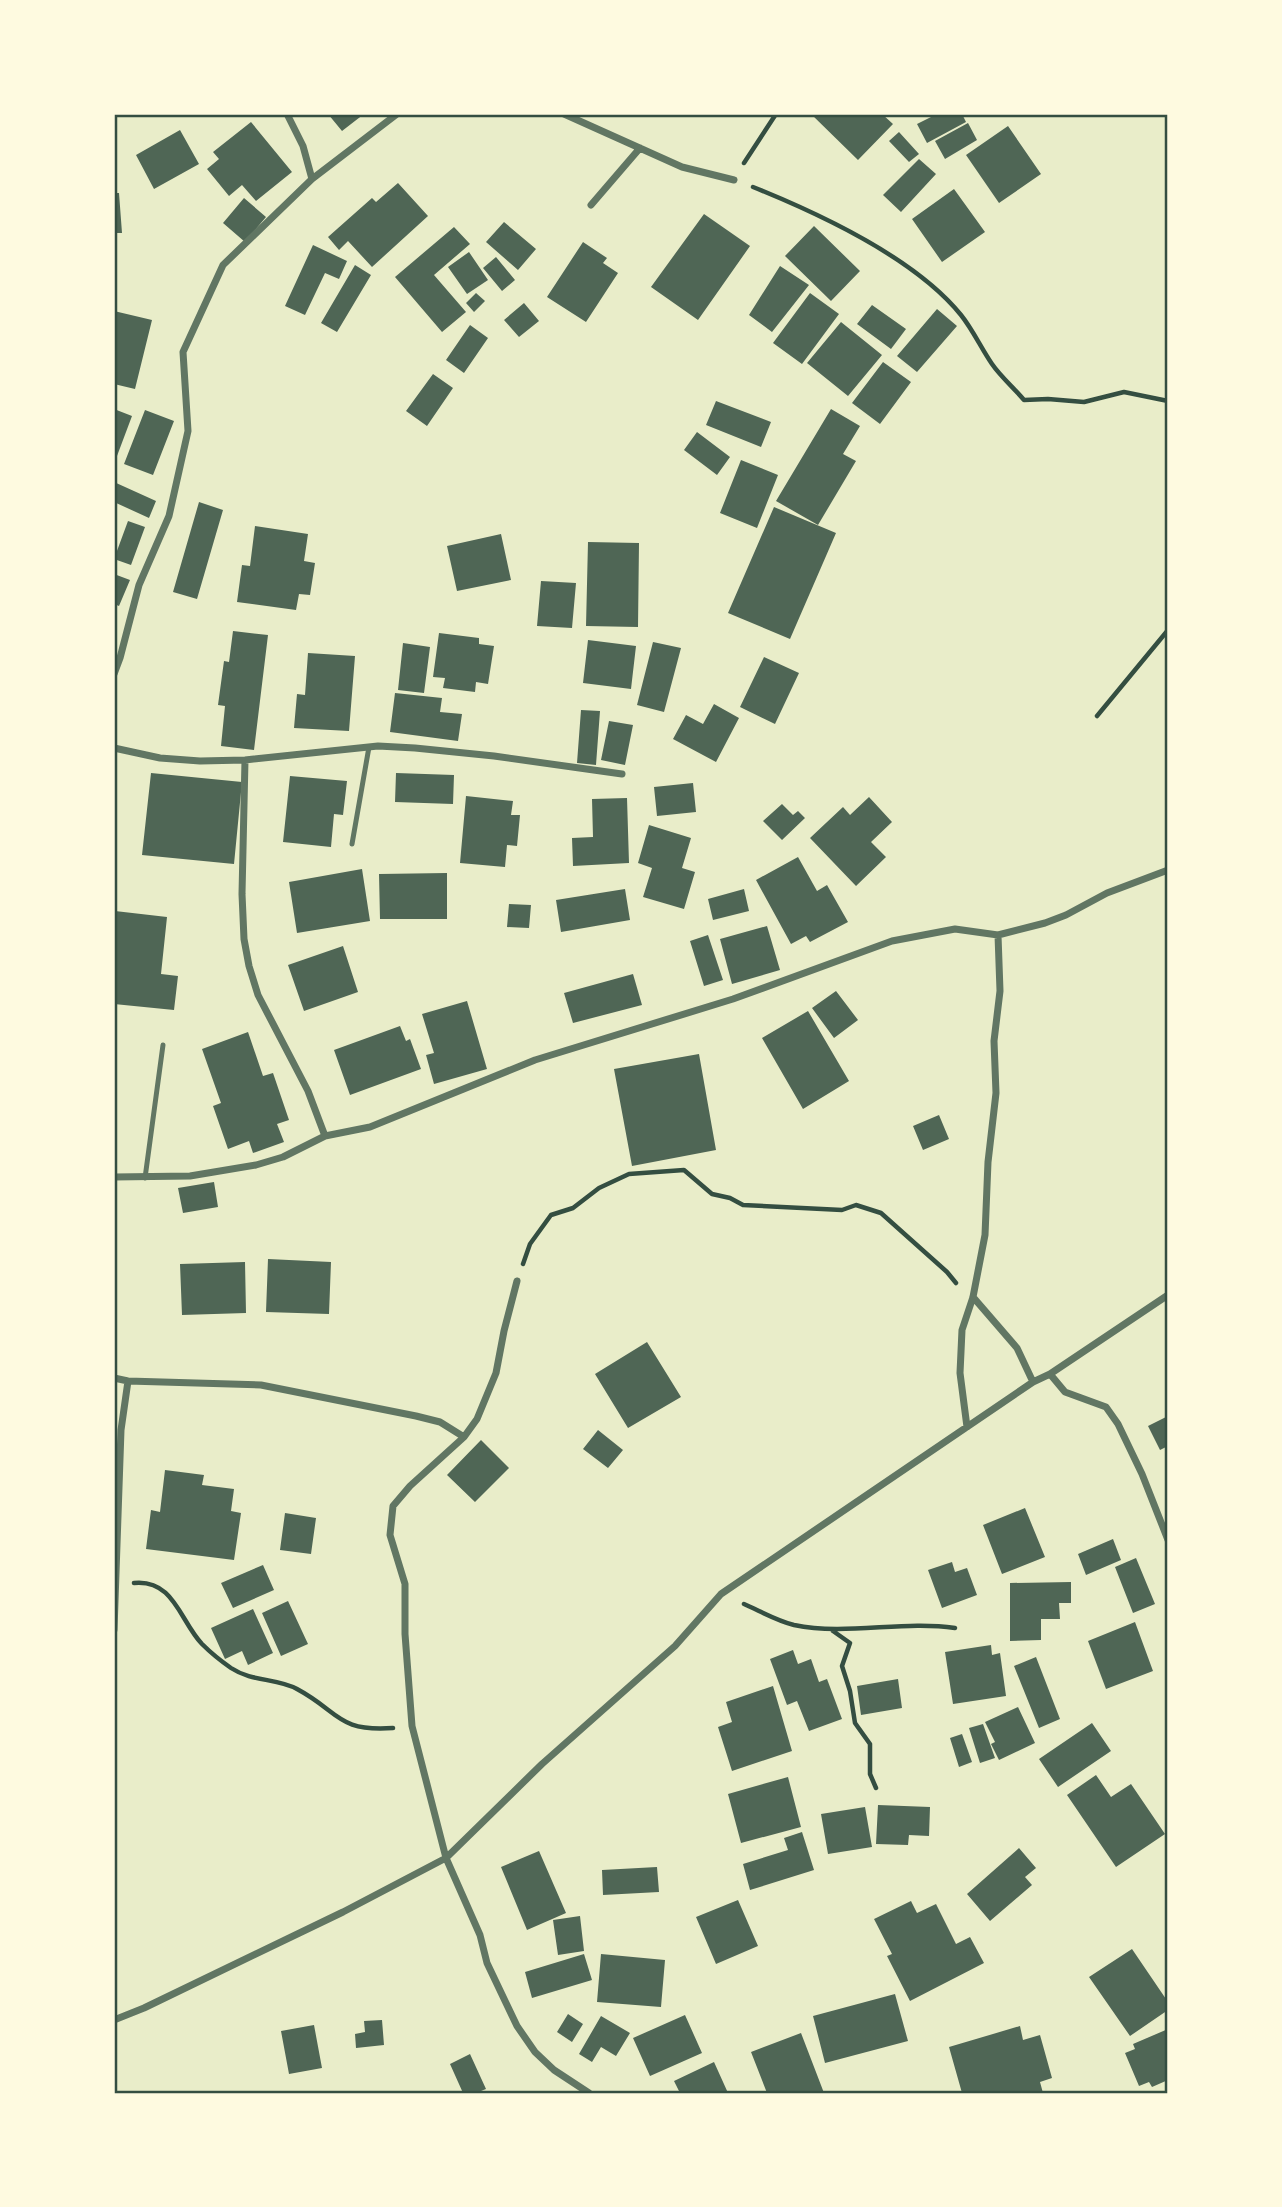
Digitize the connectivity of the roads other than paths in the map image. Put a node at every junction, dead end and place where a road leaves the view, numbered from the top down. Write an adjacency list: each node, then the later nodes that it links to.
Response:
1 (287, 114): 5 (street)
2 (397, 114): 5 (street)
3 (564, 114): 4 (street)
4 (640, 148): 6 (street); 7 (street)
5 (312, 179): 8 (street)
6 (734, 180)
7 (591, 205)
8 (114, 674)
9 (369, 747): 11 (street); 12 (street); 13 (lane)
10 (114, 748): 11 (street)
11 (245, 760): 17 (street)
12 (622, 774)
13 (352, 844)
14 (1168, 870): 15 (street)
15 (998, 935): 17 (street); 22 (street)
16 (163, 1045): 19 (lane)
17 (325, 1136): 19 (street)
18 (114, 1177): 19 (street)
19 (145, 1178)
20 (517, 1281): 28 (street)
21 (1168, 1295): 23 (street)
22 (973, 1297): 26 (street); 27 (street)
23 (1050, 1374): 26 (street); 29 (street)
24 (114, 1378): 25 (street)
25 (128, 1381): 28 (street); 30 (street)
26 (1033, 1382): 27 (street)
27 (967, 1427): 31 (street)
28 (464, 1437): 31 (street)
29 (1168, 1540)
30 (114, 1630)
31 (446, 1858): 32 (street); 33 (street)
32 (114, 2020)
33 (589, 2093)

